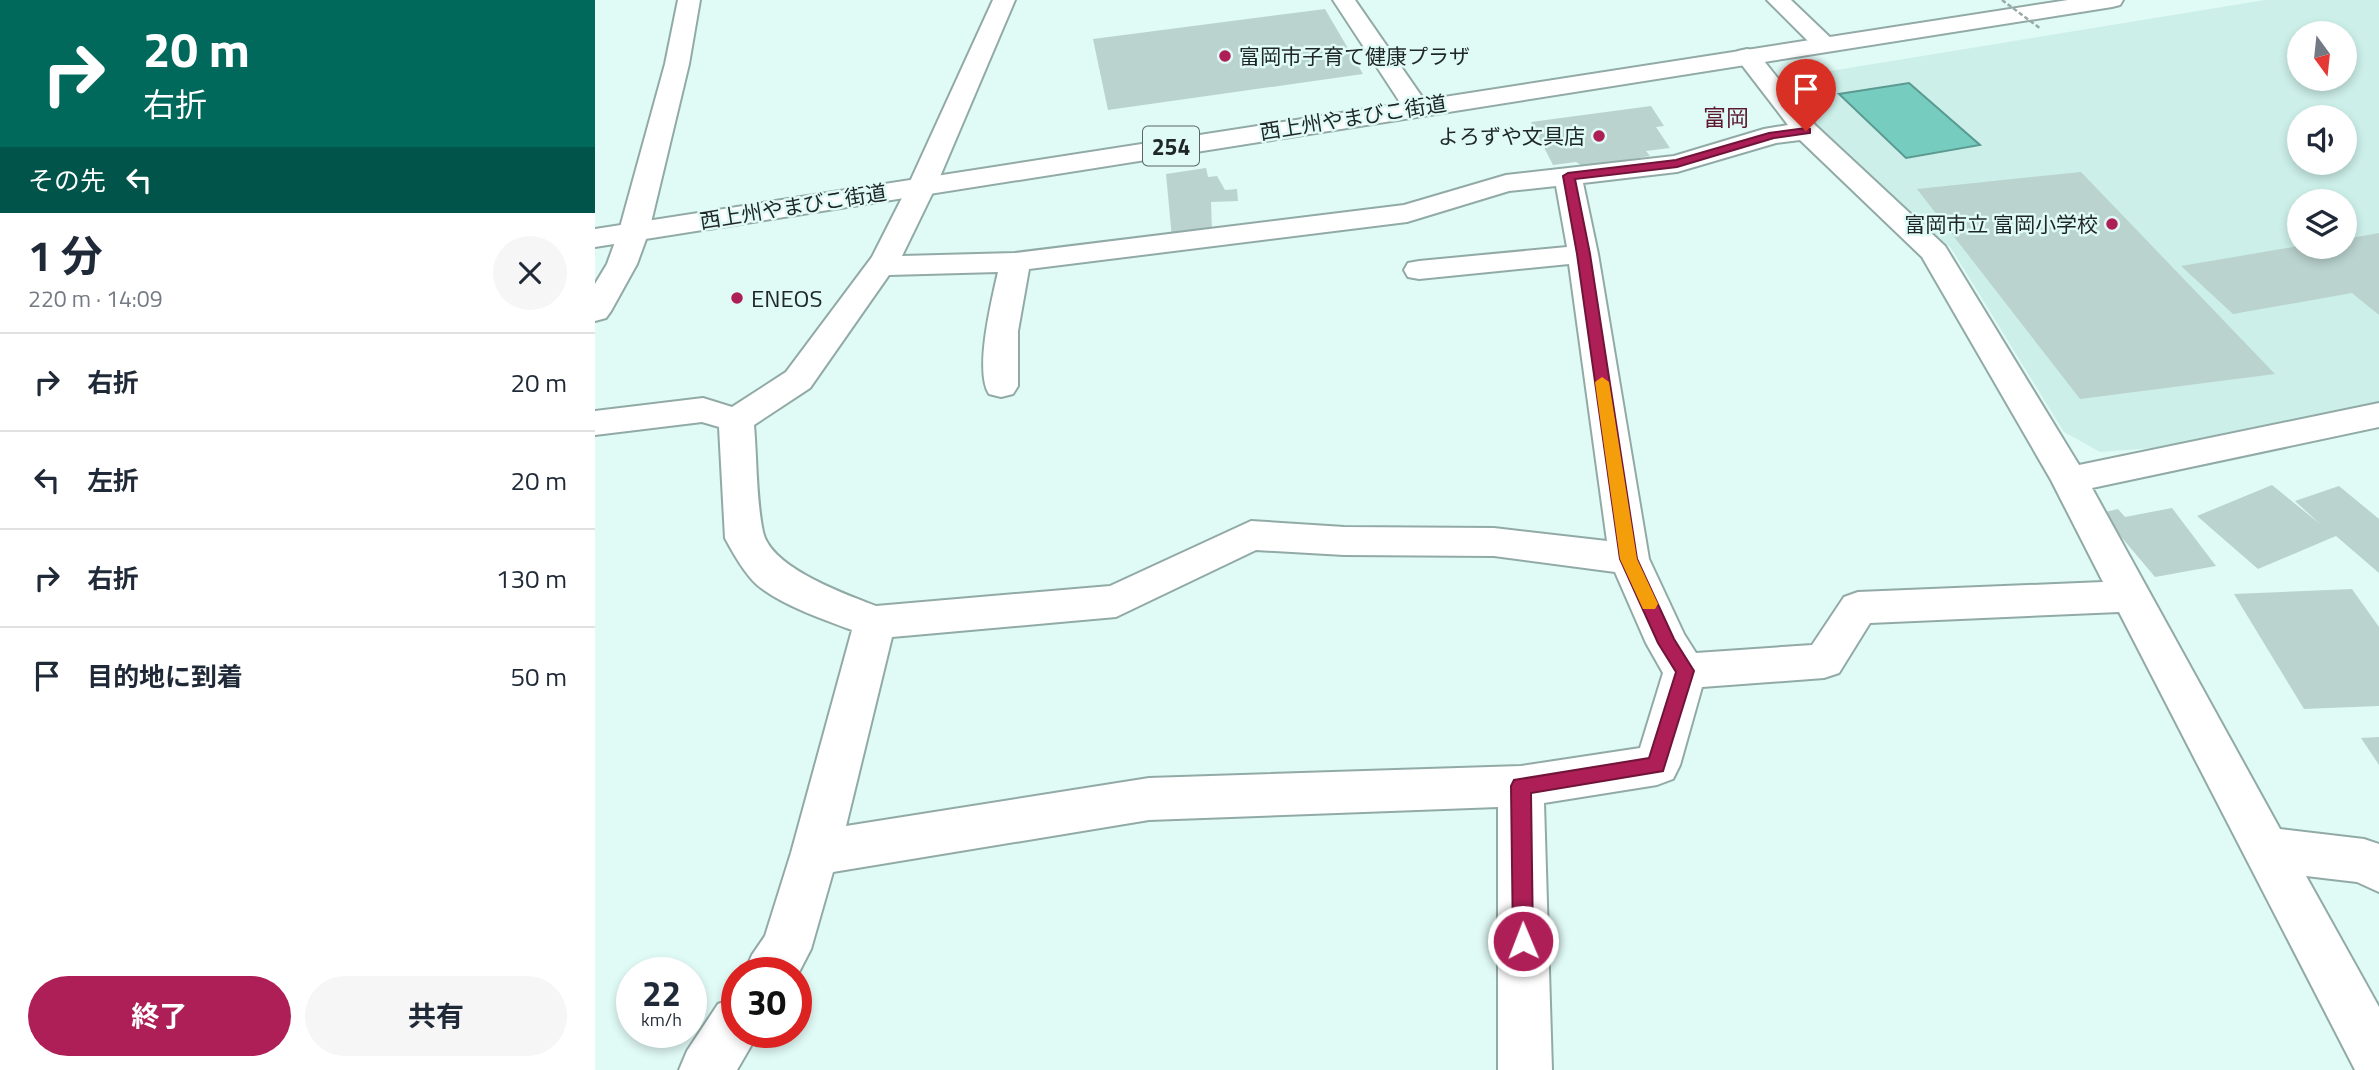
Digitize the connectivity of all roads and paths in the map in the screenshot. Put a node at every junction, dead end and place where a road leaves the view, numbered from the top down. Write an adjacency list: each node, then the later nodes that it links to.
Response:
1 (689, 0): 14 (main road)
2 (1003, 0): 13 (main road)
3 (1344, 0): 10 (main road)
4 (1778, 0): 8 (main road)
5 (2002, 0): 7 (path, bridge)
6 (2097, 1): 8 (main road, 西上州やまびこ街道 / 254)
7 (2041, 29)
8 (1825, 44): 9 (main road, 西上州やまびこ街道 / 254)
9 (1747, 56): 10 (main road, 西上州やまびこ街道 / 254); 11 (main road)
10 (1416, 107): 13 (main road, 西上州やまびこ街道 / 254)
11 (1806, 131): 12 (main road); 25 (main road)
12 (1568, 176): 16 (main road); 17 (main road)
13 (922, 186): 14 (main road, 西上州やまびこ街道 / 254); 18 (main road)
14 (634, 231): 15 (main road, 西上州やまびこ街道 / 254); 20 (main road)
15 (595, 238)
16 (1583, 254): 19 (main road); 26 (main road)
17 (1015, 262): 18 (main road); 21 (main road)
18 (880, 265): 23 (main road)
19 (1419, 270)
20 (595, 311)
21 (1001, 386)
22 (2379, 415): 25 (main road)
23 (736, 420): 24 (main road); 28 (main road)
24 (595, 424)
25 (2069, 480): 27 (main road)
26 (1629, 559): 28 (main road); 29 (main road)
27 (2130, 596): 29 (main road); 31 (main road)
28 (875, 622): 32 (main road)
29 (1685, 671): 30 (main road)
30 (1521, 786): 32 (main road); 38 (main road)
31 (2265, 849): 33 (main road); 36 (main road)
32 (815, 853): 34 (main road)
33 (2379, 869)
34 (781, 957)
35 (721, 1047): 37 (main road)
36 (2379, 1061)
37 (706, 1070)
38 (1525, 1070)

